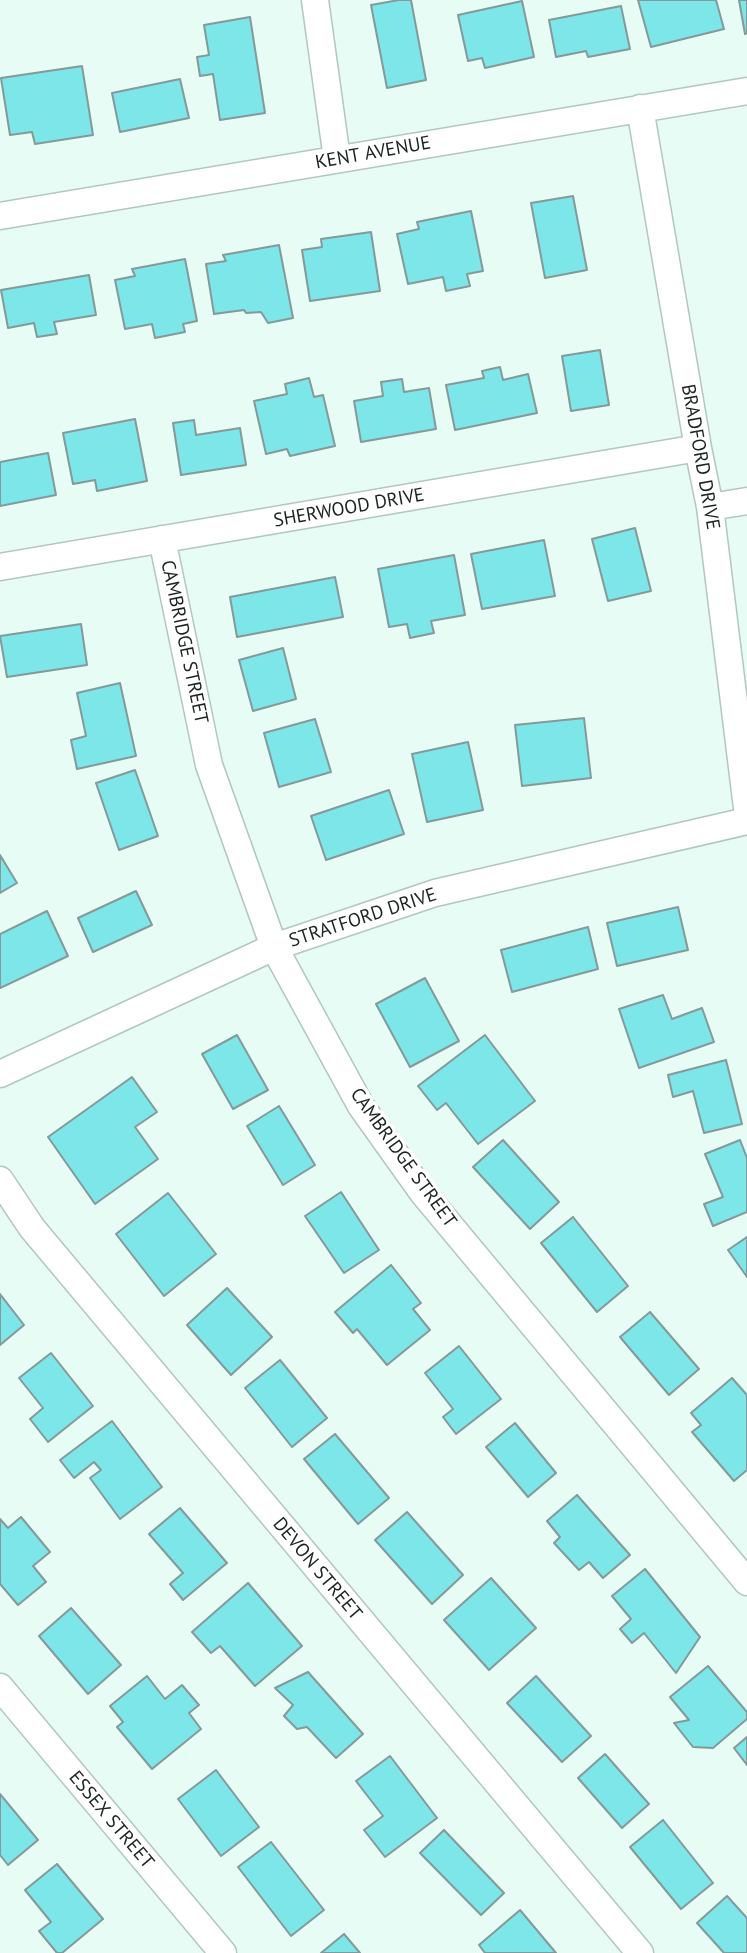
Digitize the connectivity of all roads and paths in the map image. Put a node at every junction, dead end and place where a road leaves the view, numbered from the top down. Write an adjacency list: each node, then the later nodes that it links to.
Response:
1 (315, 0): 4 (street)
2 (747, 91): 3 (street, KENT AVENUE)
3 (640, 108): 4 (street, KENT AVENUE); 6 (street, BRADFORD DRIVE)
4 (337, 159): 5 (street, KENT AVENUE)
5 (0, 216)
6 (698, 448): 8 (street, BRADFORD DRIVE); 9 (street, SHERWOOD DRIVE)
7 (747, 500): 8 (street)
8 (710, 507): 11 (street, BRADFORD DRIVE)
9 (162, 539): 10 (street, SHERWOOD DRIVE); 13 (street, CAMBRIDGE STREET)
10 (0, 566)
11 (747, 808)
12 (747, 821): 13 (street, STRATFORD DRIVE)
13 (274, 947): 14 (street, STRATFORD DRIVE); 16 (street, CAMBRIDGE STREET)
14 (0, 1074)
15 (0, 1181): 19 (street, DEVON STREET)
16 (747, 1582)
17 (0, 1687): 18 (street, ESSEX STREET)
18 (223, 1953)
19 (640, 1953)

